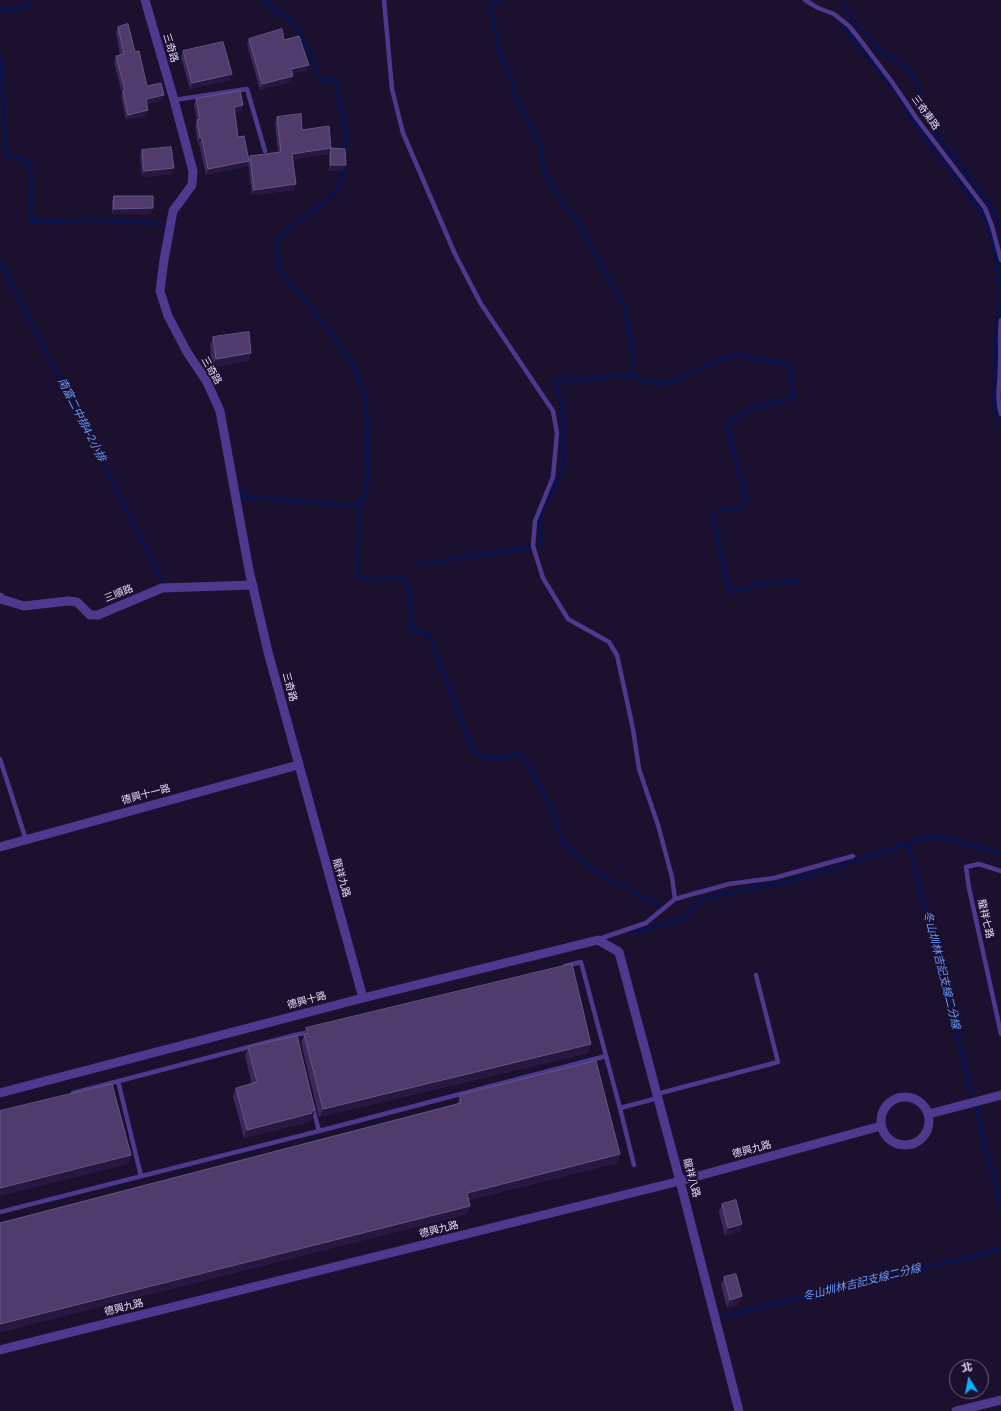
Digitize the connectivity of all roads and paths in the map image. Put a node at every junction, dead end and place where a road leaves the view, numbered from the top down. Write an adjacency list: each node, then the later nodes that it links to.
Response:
1 (144, 0): 4 (street, 三奇路)
2 (384, 0): 17 (lane)
3 (804, 0): 6 (lane, 三奇東路)
4 (174, 100): 5 (lane); 9 (street, 三奇路)
5 (264, 151)
6 (1001, 260)
7 (1001, 320): 8 (lane)
8 (1001, 414)
9 (253, 585): 10 (street, 三順路); 12 (street, 三奇路)
10 (0, 597)
11 (0, 759): 13 (lane)
12 (298, 765): 13 (street, 德興十一路); 21 (street, 龍祥九路)
13 (26, 840): 14 (street, 德興十一路)
14 (0, 847)
15 (853, 856): 17 (lane)
16 (1001, 871): 22 (lane, 龍祥七路)
17 (675, 898): 18 (lane)
18 (598, 940): 21 (street, 德興十路); 32 (street, 龍祥八路)
19 (558, 968): 27 (lane)
20 (756, 975): 32 (lane)
21 (363, 998): 29 (street, 德興十路)
22 (1000, 1026): 24 (lane, 龍祥七路)
23 (318, 1029): 25 (lane)
24 (1001, 1034)
25 (295, 1035): 26 (lane); 28 (lane)
26 (299, 1050)
27 (606, 1056): 34 (lane); 37 (lane)
28 (118, 1082): 30 (lane); 39 (lane)
29 (0, 1093)
30 (66, 1095)
31 (1001, 1095): 35 (street)
32 (658, 1096): 34 (lane); 40 (street, 龍祥八路)
33 (312, 1102): 37 (lane)
34 (620, 1108): 38 (lane)
35 (929, 1114): 36 (street); 36 (street)
36 (881, 1126): 40 (street, 德興九路)
37 (319, 1131): 39 (lane)
38 (634, 1165)
39 (141, 1176): 41 (lane)
40 (680, 1181): 42 (street, 德興九路); 44 (street, 龍祥八路)
41 (0, 1212)
42 (0, 1350)
43 (1001, 1400): 45 (street)
44 (739, 1411)
45 (956, 1411)

